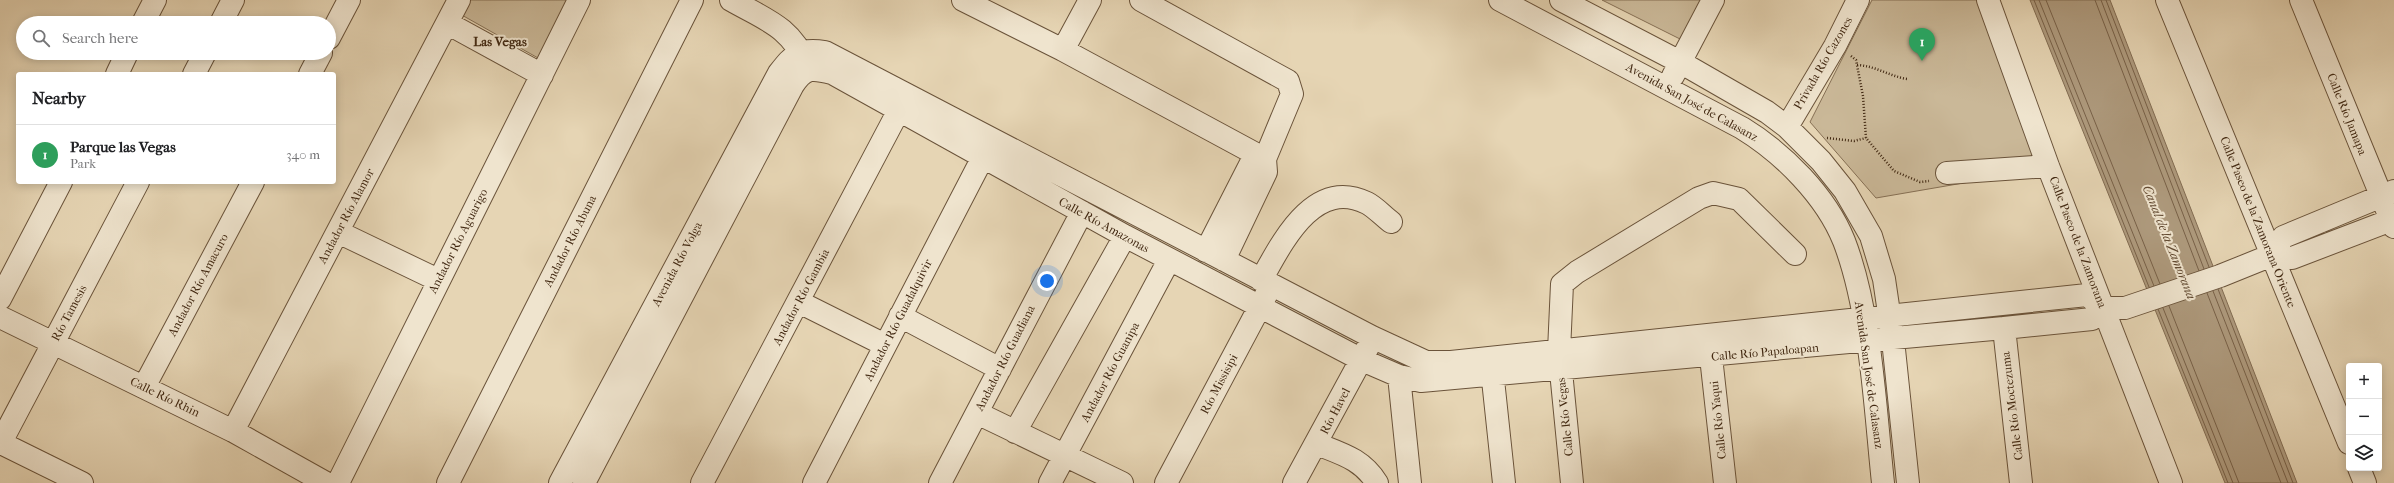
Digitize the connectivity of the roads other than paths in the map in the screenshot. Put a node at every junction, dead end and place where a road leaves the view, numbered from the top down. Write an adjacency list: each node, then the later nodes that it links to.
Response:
1 (155, 0): 18 (street)
2 (233, 0): 19 (street)
3 (349, 0): 21 (street)
4 (459, 0): 20 (street, Andador Río Alamor)
5 (579, 0): 31 (street, Andador Río Aguarigo)
6 (692, 0): 90 (street, Andador Río Abuna)
7 (731, 0): 26 (street)
8 (1090, 0): 22 (street)
9 (1141, 0): 36 (street)
10 (1500, 0): 32 (street, Avenida San José de Calasanz)
11 (1713, 0): 27 (street)
12 (1858, 0): 34 (street, Privada Río Cazones)
13 (1988, 0): 37 (street, Calle Paseo de la Zamorana)
14 (2167, 0): 52 (street, Calle Paseo de la Zamorana Oriente)
15 (2301, 0): 43 (street, Calle Río Jamapa)
16 (972, 2): 22 (street)
17 (1570, 2): 27 (street, Avenida San José de Calasanz)
18 (147, 16)
19 (225, 16)
20 (447, 22): 31 (street); 48 (street, Andador Río Alamor)
21 (336, 25)
22 (1063, 50): 36 (street)
23 (123, 60): 28 (street)
24 (201, 60): 29 (street)
25 (317, 60): 30 (street)
26 (806, 61): 33 (street, Calle Río Amazonas); 39 (street, Calle Río Amazonas); 91 (street, Avenida Río Volga); 92 (street, Avenida Río Volga)
27 (1680, 62): 32 (street); 34 (street, Avenida San José de Calasanz)
28 (117, 72)
29 (195, 72)
30 (311, 72)
31 (542, 75): 54 (street, Andador Río Aguarigo)
32 (1668, 87): 63 (street, Avenida San José de Calasanz)
33 (899, 110): 35 (street, Calle Río Amazonas); 57 (street, Andador Río Gambia)
34 (1787, 126): 60 (street, Avenida San José de Calasanz)
35 (983, 157): 44 (street, Calle Río Amazonas); 61 (street, Andador Río Guadalquivir)
36 (1264, 158): 51 (street)
37 (2048, 166): 38 (street); 59 (street, Calle Paseo de la Zamorana)
38 (1947, 173)
39 (1064, 177): 44 (street); 51 (street, Calle Río Amazonas)
40 (60, 184): 56 (street)
41 (137, 184): 68 (street, Río Tamesis)
42 (252, 184): 77 (street, Andador Río Amacuro)
43 (2387, 194): 47 (street, Calle Río Jamapa); 52 (street)
44 (1055, 197): 45 (street, Calle Río Amazonas)
45 (1082, 212): 49 (street, Calle Río Amazonas); 74 (street, Andador Río Guadiana)
46 (1391, 222): 55 (street, Río Missisipi)
47 (2393, 222): 52 (street)
48 (338, 232): 54 (street); 79 (street, Andador Río Alamor)
49 (1125, 236): 53 (street, Calle Río Amazonas); 80 (street)
50 (1795, 254): 72 (street, Calle Río Vegas)
51 (1215, 255): 55 (street, Calle Río Amazonas)
52 (2272, 255): 59 (street); 81 (street, Calle Paseo de la Zamorana Oriente)
53 (1169, 260): 58 (street, Calle Río Amazonas); 84 (street, Andador Río Guanipa)
54 (438, 280): 89 (street, Andador Río Aguarigo)
55 (1266, 282): 58 (street, Río Missisipi); 65 (street, Calle Río Amazonas)
56 (0, 299)
57 (799, 302): 69 (street); 93 (street, Andador Río Gambia)
58 (1260, 307): 71 (street, Calle Río Amazonas); 98 (street, Río Missisipi)
59 (2103, 308): 60 (street, Calle Río Papaloapan); 64 (street, Calle Río Papaloapan); 107 (street, Calle Paseo de la Zamorana)
60 (1889, 314): 63 (street, Calle Río Papaloapan); 66 (street, Avenida San José de Calasanz)
61 (900, 316): 69 (street, Andador Río Guadalquivir); 74 (street)
62 (0, 317): 68 (street, Calle Río Rhin)
63 (1864, 317): 67 (street, Avenida San José de Calasanz); 72 (street, Calle Río Papaloapan)
64 (2004, 328): 66 (street, Calle Río Papaloapan); 106 (street, Calle Río Moctezuma)
65 (1372, 337): 71 (street, Río Havel); 75 (street, Calle Río Amazonas)
66 (1892, 340): 67 (street, Calle Río Papaloapan); 105 (street, Avenida San José de Calasanz)
67 (1867, 342): 70 (street, Calle Río Papaloapan); 104 (street, Avenida San José de Calasanz)
68 (53, 343): 77 (street, Calle Río Rhin); 82 (street, Río Tamesis)
69 (885, 346): 94 (street, Andador Río Guadalquivir)
70 (1711, 357): 72 (street, Calle Río Papaloapan); 103 (street, Calle Río Yaqui)
71 (1362, 360): 76 (street, Calle Río Amazonas); 83 (street, Río Havel)
72 (1560, 360): 73 (street, Calle Río Papaloapan); 102 (street, Calle Río Vegas)
73 (1491, 367): 75 (street, Calle Río Papaloapan); 101 (street)
74 (1000, 369): 78 (street, Andador Río Guadiana)
75 (1424, 372): 76 (street, Calle Río Amazonas)
76 (1399, 376): 100 (street)
77 (144, 387): 79 (street, Calle Río Rhin)
78 (977, 413): 80 (street); 95 (street, Andador Río Guadiana)
79 (233, 431): 88 (street, Calle Río Rhin)
80 (1015, 432): 84 (street)
81 (2346, 436)
82 (0, 444): 87 (street)
83 (1317, 444): 86 (street, Río Havel); 99 (street)
84 (1064, 457): 96 (street, Andador Río Guanipa); 97 (street)
85 (2360, 471): 108 (street)
86 (1298, 480)
87 (82, 483)
88 (326, 483)
89 (338, 483)
90 (448, 483)
91 (560, 483)
92 (584, 483)
93 (702, 483)
94 (814, 483)
95 (940, 483)
96 (1050, 483)
97 (1122, 483)
98 (1166, 483)
99 (1377, 483)
100 (1410, 483)
101 (1504, 483)
102 (1572, 483)
103 (1725, 483)
104 (1883, 483)
105 (1908, 483)
106 (2021, 483)
107 (2171, 483)
108 (2365, 483)

